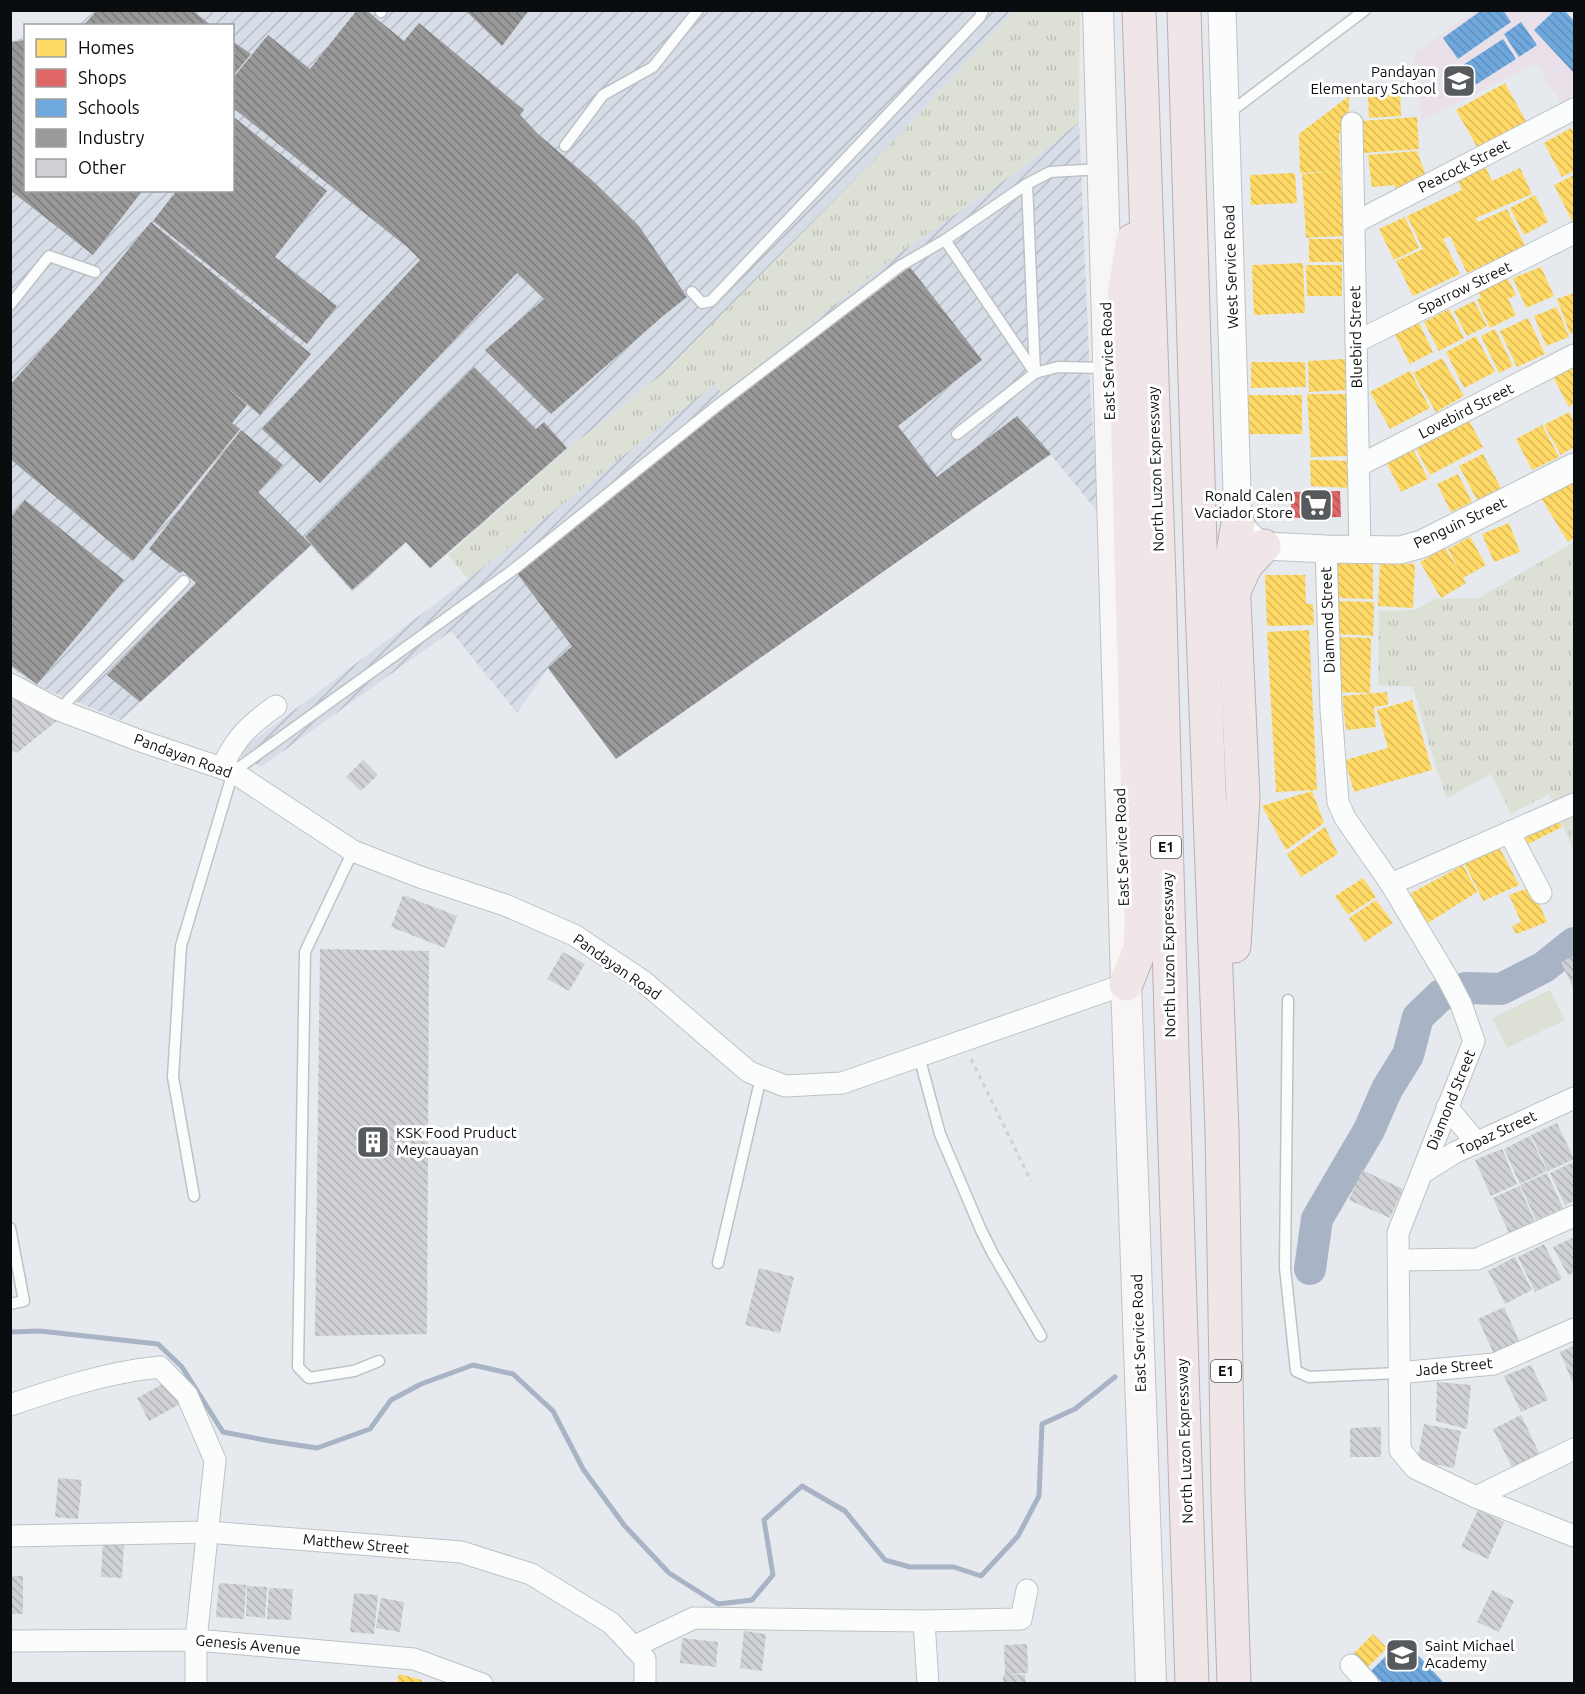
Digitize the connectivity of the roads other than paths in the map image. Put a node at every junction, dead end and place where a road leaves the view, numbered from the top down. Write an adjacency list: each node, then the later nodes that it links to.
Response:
1 (698, 10): 11 (lane)
2 (983, 10): 19 (lane)
3 (1098, 10): 13 (main road, East Service Road)
4 (1139, 10): 12 (highway, North Luzon Expressway / E1)
5 (1184, 10): 49 (highway, E1)
6 (1222, 10): 9 (street, West Service Road)
7 (1365, 10): 9 (lane)
8 (1575, 109): 15 (street, Peacock Street)
9 (1226, 115): 28 (street, West Service Road)
10 (1352, 123): 15 (street, Bluebird Street)
11 (565, 146)
12 (1145, 161): 43 (highway); 79 (highway, North Luzon Expressway / E1)
13 (1102, 169): 14 (lane); 23 (main road, East Service Road)
14 (1027, 184): 17 (lane); 24 (lane)
15 (1354, 223): 21 (street, Bluebird Street)
16 (1575, 233): 21 (street, Sparrow Street)
17 (945, 240): 24 (lane); 37 (lane)
18 (95, 272): 20 (lane)
19 (692, 292)
20 (10, 305)
21 (1356, 342): 26 (street, Bluebird Street)
22 (1575, 355): 26 (street, Lovebird Street)
23 (1108, 368): 24 (lane); 43 (main road, East Service Road)
24 (1035, 373): 25 (lane)
25 (957, 434)
26 (1358, 466): 31 (street, Bluebird Street)
27 (1575, 467): 31 (street, Penguin Street)
28 (1238, 524): 29 (street); 33 (highway)
29 (1264, 546): 30 (street, Penguin Street); 33 (highway)
30 (1326, 549): 31 (street, Penguin Street); 41 (street, Diamond Street)
31 (1360, 550)
32 (184, 581): 36 (lane)
33 (1233, 593): 49 (highway)
34 (10, 684): 36 (street, Pandayan Road)
35 (276, 705): 37 (street)
36 (59, 710): 37 (street, Pandayan Road)
37 (227, 770): 40 (street, Pandayan Road); 52 (lane)
38 (1575, 804): 39 (street)
39 (1509, 832): 41 (street); 42 (street)
40 (353, 850): 46 (street, Pandayan Road); 60 (lane)
41 (1391, 884): 48 (street, Diamond Street)
42 (1541, 893)
43 (1126, 984): 45 (street, Pandayan Road); 78 (main road, East Service Road)
44 (1288, 1000): 61 (lane)
45 (919, 1056): 46 (street, Pandayan Road); 59 (lane)
46 (761, 1077): 56 (lane)
47 (1575, 1098): 50 (street, Topaz Street)
48 (1447, 1107): 50 (street); 51 (street, Diamond Street)
49 (1222, 1130): 80 (highway, E1)
50 (1476, 1142): 51 (street, Topaz Street)
51 (1422, 1173): 55 (street, Diamond Street)
52 (194, 1196)
53 (1575, 1216): 55 (street)
54 (10, 1228): 57 (lane)
55 (1399, 1260): 61 (street, Diamond Street)
56 (718, 1263)
57 (10, 1304)
58 (1575, 1329): 61 (street, Jade Street)
59 (1041, 1336)
60 (379, 1361)
61 (1398, 1373): 64 (street, Diamond Street)
62 (10, 1405): 65 (street)
63 (1575, 1449): 64 (street)
64 (1476, 1497): 67 (street, Diamond Street)
65 (207, 1532): 66 (street, Matthew Street); 70 (street); 72 (street, Matthew Street)
66 (10, 1536)
67 (1575, 1536)
68 (1027, 1590): 69 (street)
69 (924, 1621): 72 (street); 77 (street)
70 (196, 1640): 71 (street, Genesis Avenue); 74 (street); 75 (street, Genesis Avenue)
71 (10, 1641)
72 (633, 1647): 76 (street, Matthew Street)
73 (1351, 1665): 81 (street)
74 (196, 1683)
75 (482, 1683)
76 (645, 1683)
77 (928, 1683)
78 (1151, 1683)
79 (1191, 1683)
80 (1234, 1683)
81 (1368, 1683)

